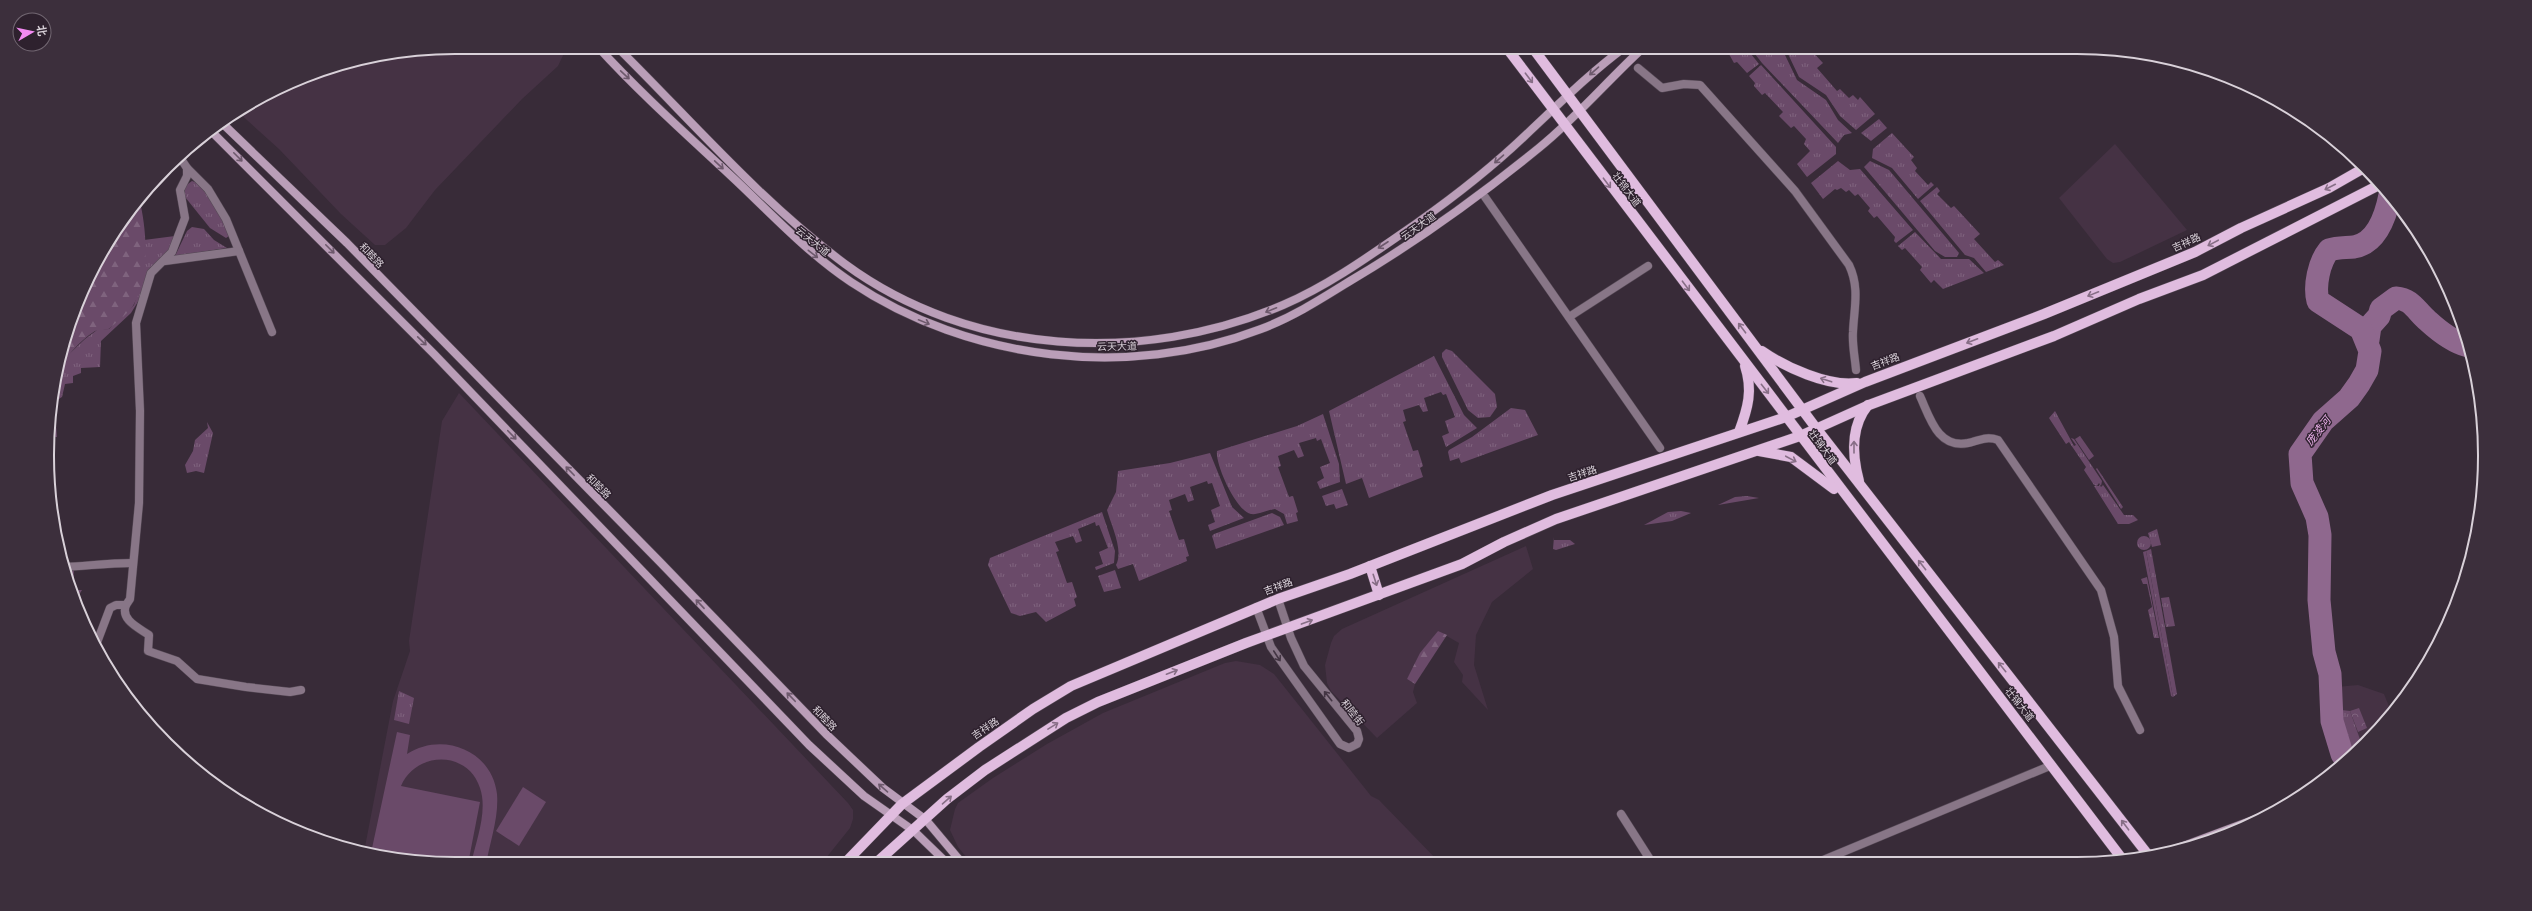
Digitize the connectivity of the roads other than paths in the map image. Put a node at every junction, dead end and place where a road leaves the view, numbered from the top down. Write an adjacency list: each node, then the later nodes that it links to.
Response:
1 (605, 54): 11 (main road, 云天大道, one-way to 11)
2 (624, 54): 9 (main road, 云天大道, one-way to 2)
3 (1511, 54): 9 (main road, 壮锦大道, one-way to 9)
4 (1537, 54): 8 (main road, 壮锦大道)
5 (1617, 54): 8 (main road, 云天大道, one-way to 8)
6 (1637, 54): 10 (main road, 云天大道)
7 (1638, 68): 26 (street)
8 (1567, 95): 9 (main road, 云天大道); 10 (main road, 壮锦大道)
9 (1552, 108): 11 (main road, 壮锦大道)
10 (1578, 111): 11 (main road, 云天大道); 24 (main road, 壮锦大道, one-way to 10)
11 (1564, 125): 25 (main road, 壮锦大道, one-way to 25)
12 (226, 127): 52 (main road, 和睦路, one-way to 12)
13 (214, 134): 54 (main road, one-way to 54)
14 (183, 162): 15 (street)
15 (187, 168): 19 (street); 20 (street)
16 (2359, 171): 27 (main road, 吉祥路, one-way to 27)
17 (2374, 187): 29 (main road)
18 (1485, 197): 22 (street)
19 (239, 250): 20 (street); 23 (street)
20 (165, 261): 39 (street)
21 (1648, 266): 22 (street)
22 (1569, 317): 35 (street)
23 (272, 332)
24 (1755, 345): 27 (main road, one-way to 24); 30 (main road, 壮锦大道)
25 (1743, 360): 31 (main road, 壮锦大道, one-way to 31); 33 (main road)
26 (1856, 370)
27 (1865, 382): 30 (main road, 吉祥路)
28 (1920, 396): 50 (street)
29 (1869, 405): 32 (main road); 37 (main road, one-way to 29)
30 (1802, 409): 31 (main road, 吉祥路); 32 (main road, 壮锦大道)
31 (1786, 417): 33 (main road, 吉祥路); 34 (main road, 壮锦大道)
32 (1816, 428): 34 (main road); 37 (main road, 壮锦大道)
33 (1739, 432): 40 (main road, 吉祥路)
34 (1800, 436): 36 (main road); 38 (main road, 壮锦大道)
35 (1660, 448)
36 (1753, 452): 38 (main road, one-way to 38); 42 (main road)
37 (1860, 485): 57 (main road, 壮锦大道, one-way to 37)
38 (1846, 498): 51 (main road, 壮锦大道)
39 (132, 563): 41 (street); 44 (street)
40 (1370, 566): 42 (main road, one-way to 42); 43 (main road, 吉祥路)
41 (70, 567)
42 (1379, 595): 46 (main road, one-way to 42)
43 (1278, 599): 45 (main road, 吉祥路); 46 (street, 和睦街)
44 (126, 605): 48 (street); 49 (street)
45 (1256, 607): 47 (street, 和睦街); 52 (main road, 吉祥路)
46 (1288, 629): 47 (main road); 47 (street, 和睦街, one-way to 46)
47 (1265, 636): 55 (main road, one-way to 47)
48 (98, 639)
49 (301, 690)
50 (2140, 730)
51 (2052, 765): 58 (main road, 壮锦大道); 64 (street)
52 (902, 804): 54 (main road, 吉祥路); 55 (main road, 和睦路)
53 (1621, 814): 63 (street)
54 (889, 815): 56 (main road); 59 (main road, 吉祥路)
55 (926, 820): 56 (main road); 62 (main road, 和睦路)
56 (914, 831): 60 (main road); 61 (main road)
57 (2145, 851)
58 (2119, 855)
59 (850, 857)
60 (883, 857)
61 (941, 857)
62 (957, 857)
63 (1648, 857)
64 (1831, 857)

